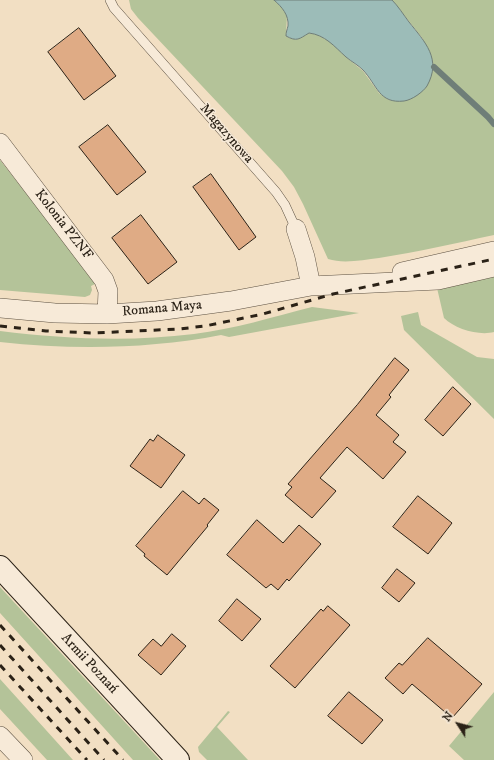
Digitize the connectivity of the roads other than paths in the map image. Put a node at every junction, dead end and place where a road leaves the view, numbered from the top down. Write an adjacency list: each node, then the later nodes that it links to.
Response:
1 (110, 0): 3 (lane, Magazynowa)
2 (0, 143): 8 (street, Kolonia PZNF)
3 (296, 229): 6 (street, Magazynowa)
4 (494, 251): 6 (street, Romana Maya)
5 (494, 267): 6 (street, Romana Maya)
6 (317, 285): 8 (street, Romana Maya)
7 (0, 308): 8 (street, Romana Maya)
8 (107, 314)
9 (0, 567): 12 (main road, Armii Poznań)
10 (0, 736): 11 (street)
11 (23, 760)
12 (178, 760)

